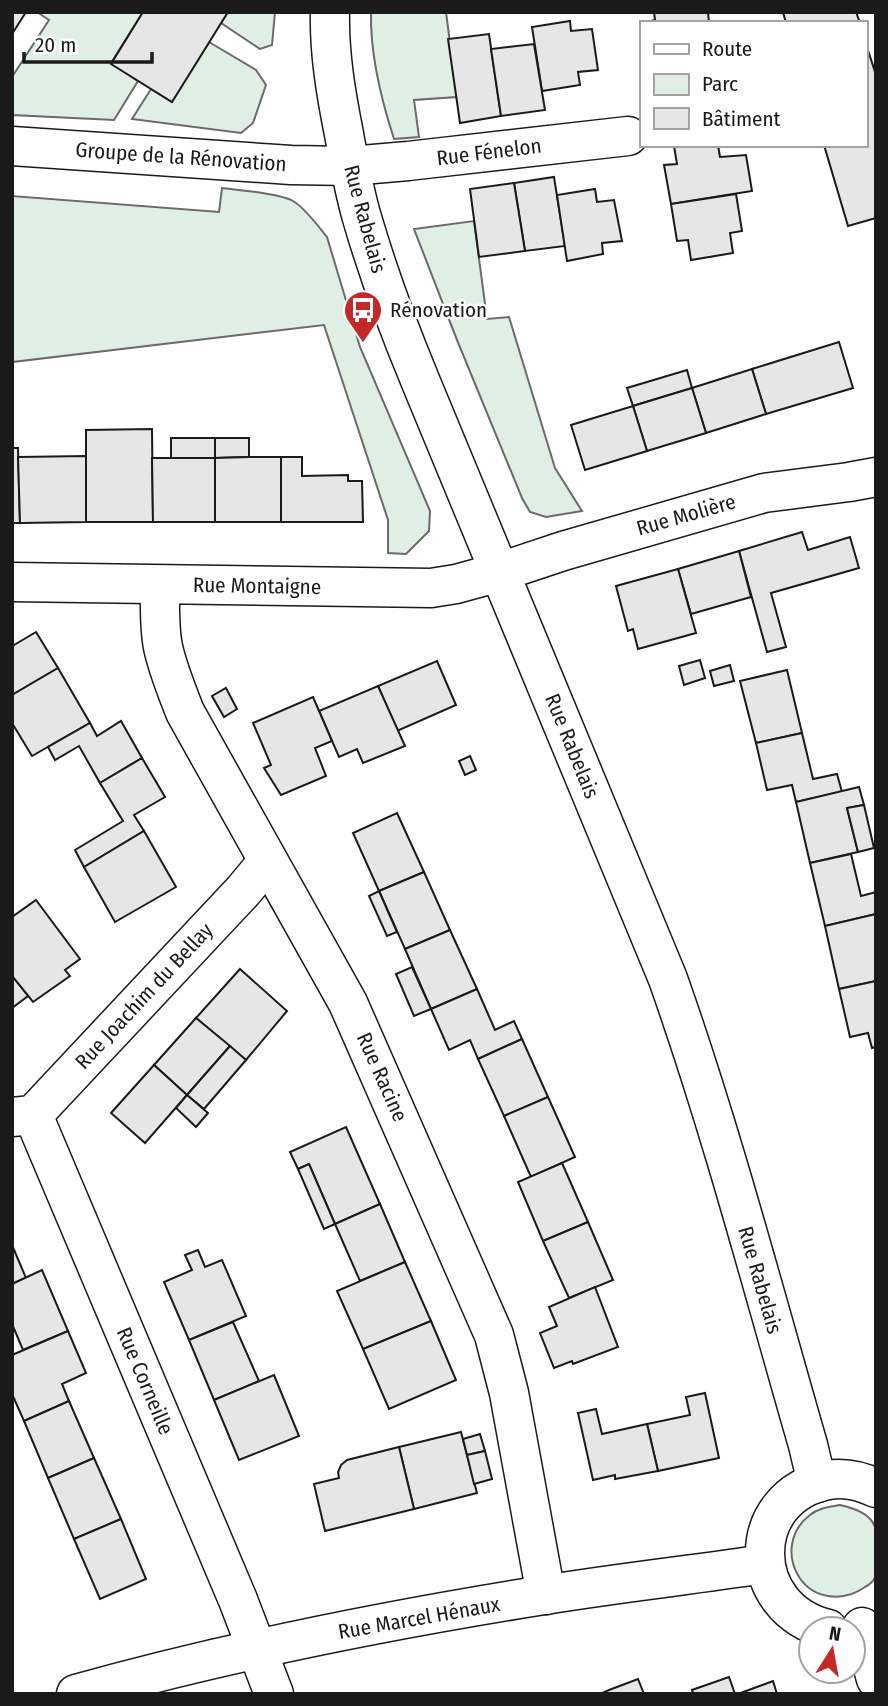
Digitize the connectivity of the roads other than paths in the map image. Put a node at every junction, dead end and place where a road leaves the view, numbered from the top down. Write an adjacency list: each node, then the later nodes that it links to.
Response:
1 (330, 12): 4 (street, Rue Rabelais)
2 (628, 136): 4 (street, Rue Fénelon)
3 (12, 146): 4 (street, Groupe de la Rénovation)
4 (350, 166): 6 (street, Rue Rabelais)
5 (876, 477): 6 (street, Rue Molière)
6 (500, 572): 8 (street, Rue Montaigne); 11 (street, Rue Rabelais)
7 (12, 582): 8 (street, Rue Montaigne)
8 (160, 585): 9 (street, Rue Racine)
9 (268, 861): 10 (street, Rue Joachim du Bellay); 14 (street, Rue Racine)
10 (22, 1116): 16 (street, Rue Corneille)
11 (817, 1483): 12 (street); 13 (street)
12 (876, 1488)
13 (765, 1564): 14 (street, Rue Marcel Hénaux); 15 (street)
14 (546, 1595): 16 (street, Rue Marcel Hénaux)
15 (797, 1617)
16 (256, 1649): 19 (street, Rue Marcel Hénaux); 20 (street, Rue Corneille)
17 (867, 1657): 18 (street)
18 (876, 1679)
19 (76, 1694)
20 (274, 1694)

